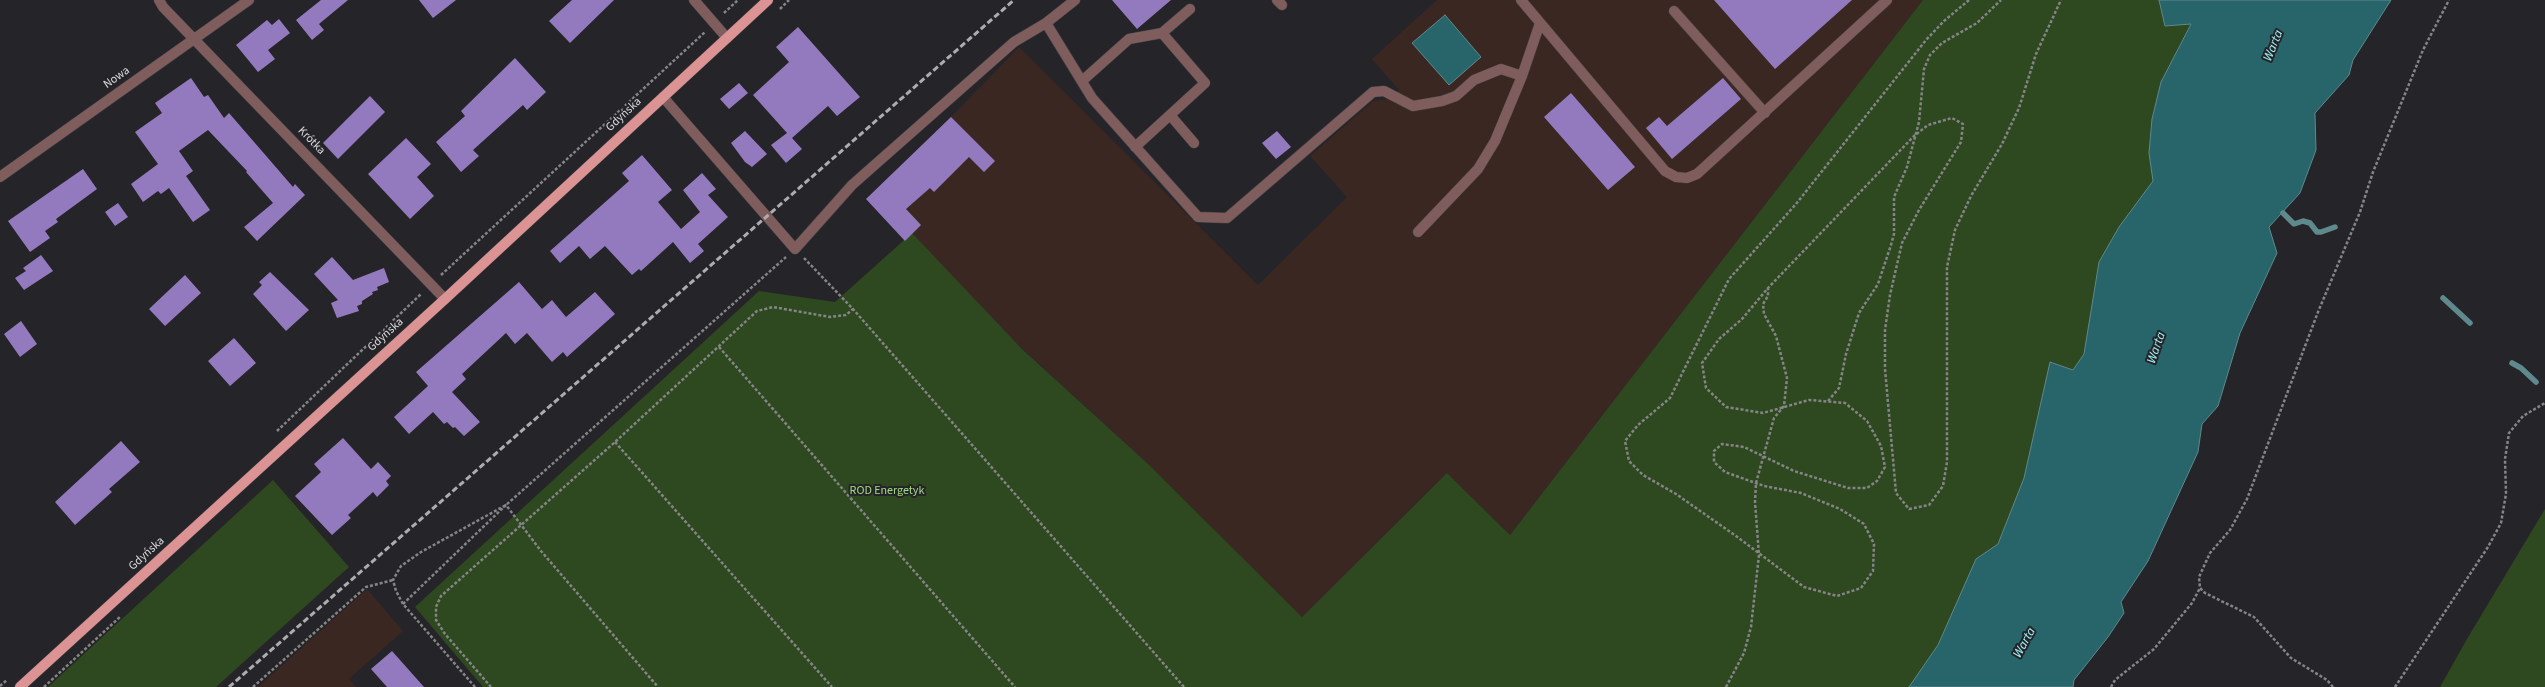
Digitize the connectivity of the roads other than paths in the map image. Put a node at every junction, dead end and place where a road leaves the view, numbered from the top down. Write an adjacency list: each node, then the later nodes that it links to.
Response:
1 (159, 0): 14 (street, Krótka)
2 (249, 0): 14 (street, Nowa)
3 (694, 0): 13 (street)
4 (768, 0): 13 (main road, Gdyńska)
5 (1075, 0): 10 (street)
6 (1521, 0): 11 (street)
7 (1888, 0): 18 (street)
8 (1190, 9): 12 (street)
9 (1674, 12): 18 (street)
10 (1046, 23): 16 (street); 17 (street)
11 (1540, 23): 15 (street); 18 (street)
12 (1162, 33): 16 (street); 19 (street)
13 (727, 38): 17 (main road, Gdyńska)
14 (194, 39): 22 (street, Nowa); 24 (street, Krótka)
15 (1522, 76): 21 (street); 23 (street)
16 (1082, 81): 21 (street)
17 (662, 97): 24 (main road, Gdyńska)
18 (1765, 113)
19 (1170, 116): 20 (street); 21 (street)
20 (1194, 143)
21 (1135, 147)
22 (0, 177)
23 (1418, 232)
24 (445, 299): 25 (main road, Gdyńska)
25 (20, 687)

